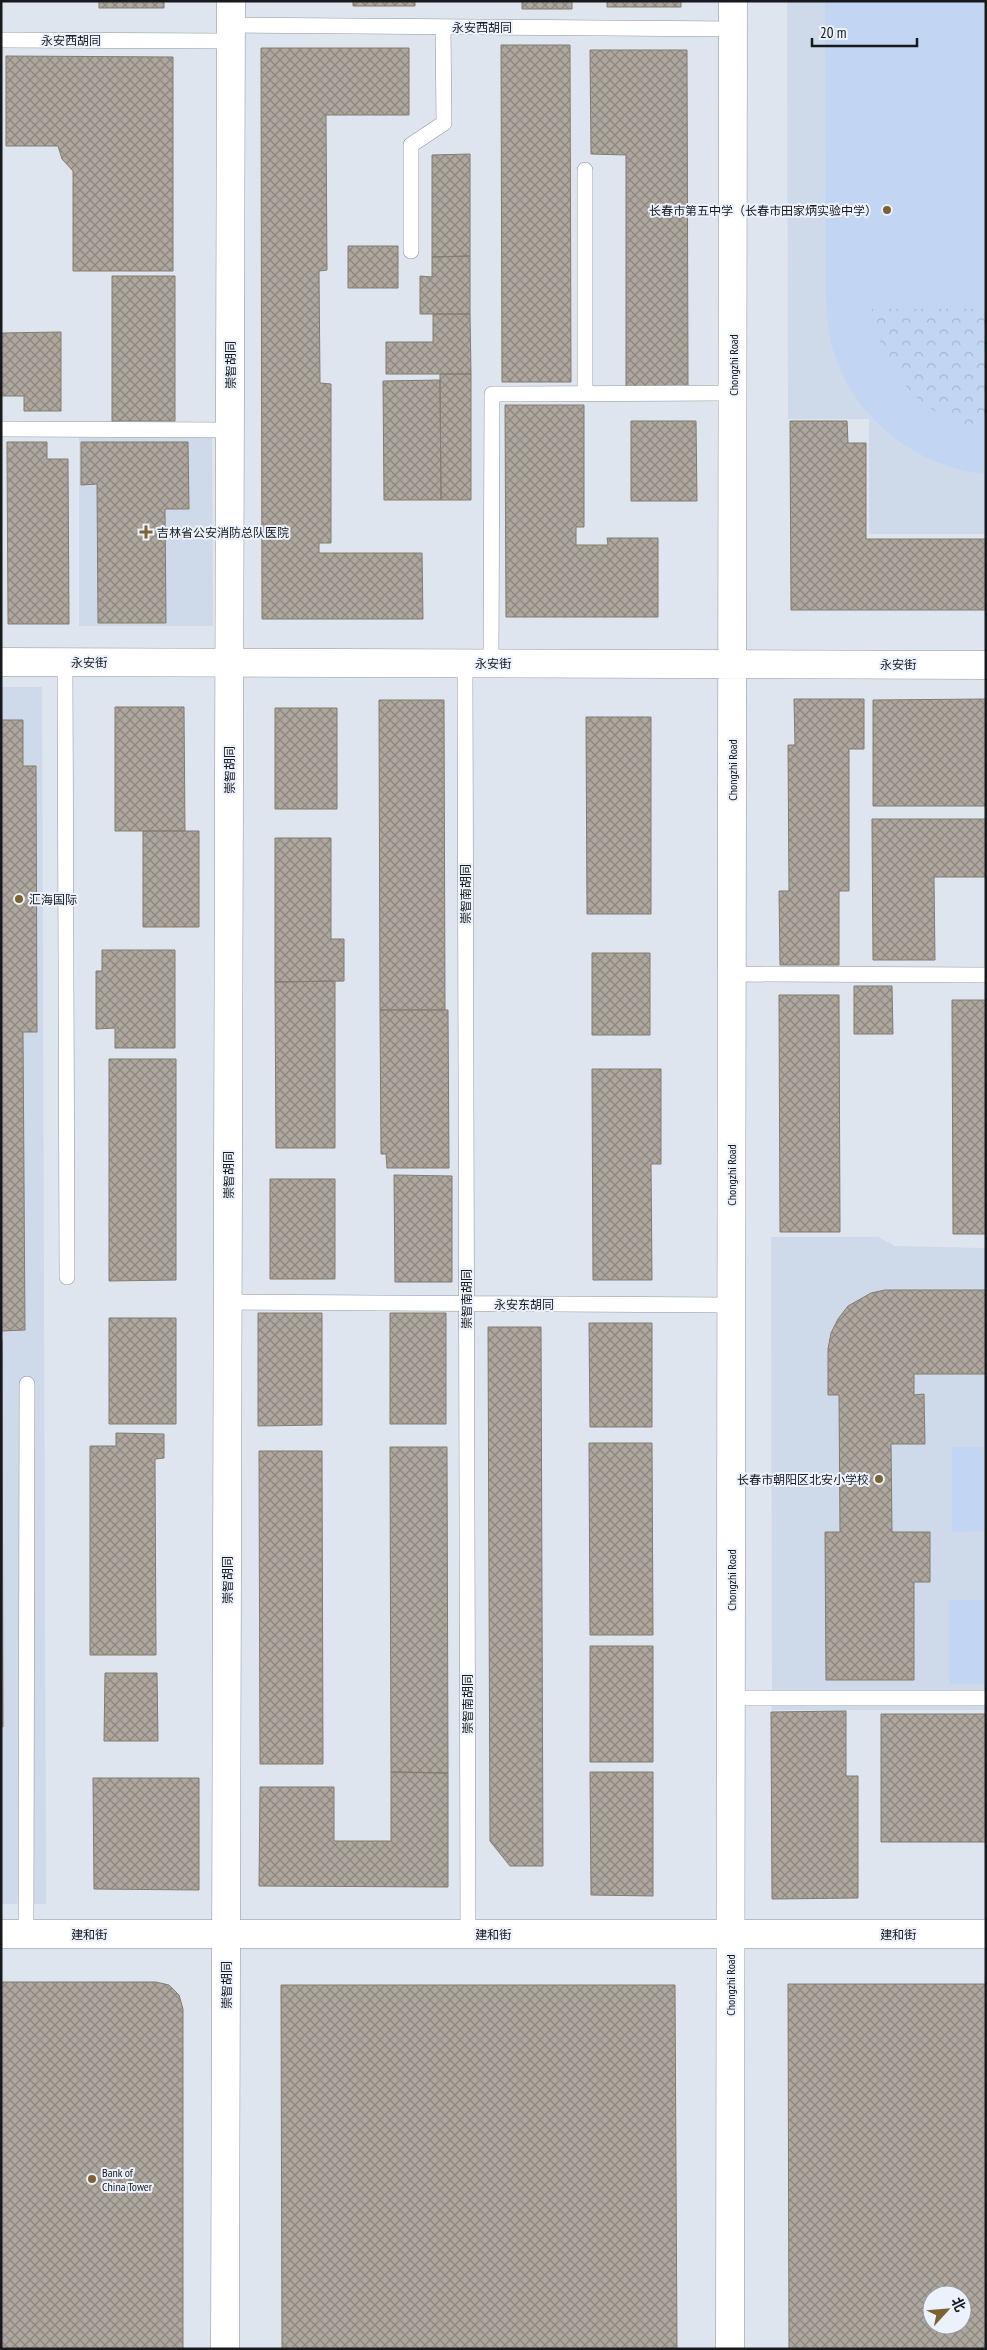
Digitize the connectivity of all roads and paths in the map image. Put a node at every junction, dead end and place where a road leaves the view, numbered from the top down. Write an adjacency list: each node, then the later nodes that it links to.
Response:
1 (733, 1): 4 (street, Chongzhi Road)
2 (231, 22): 3 (lane, 永安西胡同); 5 (lane, 永安西胡同); 11 (street, 崇智胡同)
3 (444, 27): 4 (lane, 永安西胡同); 7 (lane)
4 (733, 29): 9 (street, Chongzhi Road)
5 (1, 40)
6 (585, 170): 8 (lane)
7 (411, 251)
8 (585, 394): 9 (lane); 15 (lane, 崇智南胡同)
9 (733, 394): 16 (street, Chongzhi Road)
10 (1, 429): 11 (lane)
11 (230, 430): 14 (street, 崇智胡同)
12 (1, 662): 13 (street, 永安街)
13 (65, 662): 14 (street, 永安街); 20 (lane)
14 (229, 663): 15 (street, 永安街); 21 (street, 崇智胡同)
15 (478, 663): 16 (street, 永安街); 22 (lane, 崇智南胡同)
16 (732, 664): 17 (street, 永安街); 18 (street, Chongzhi Road)
17 (986, 665)
18 (732, 974): 19 (lane); 23 (street, Chongzhi Road)
19 (986, 975)
20 (67, 1277)
21 (228, 1302): 22 (lane, 永安东胡同); 28 (street, 崇智胡同)
22 (466, 1303): 23 (lane, 永安东胡同); 29 (lane, 崇智南胡同)
23 (731, 1305): 25 (street, Chongzhi Road)
24 (27, 1384): 27 (lane)
25 (731, 1698): 26 (lane); 30 (street, Chongzhi Road)
26 (986, 1698)
27 (14, 1934): 28 (street, 建和街)
28 (226, 1934): 29 (street, 建和街); 32 (street, 崇智胡同)
29 (468, 1934): 30 (street, 建和街)
30 (730, 1934): 31 (street, 建和街); 33 (street, Chongzhi Road)
31 (986, 1934)
32 (225, 2349)
33 (730, 2349)

